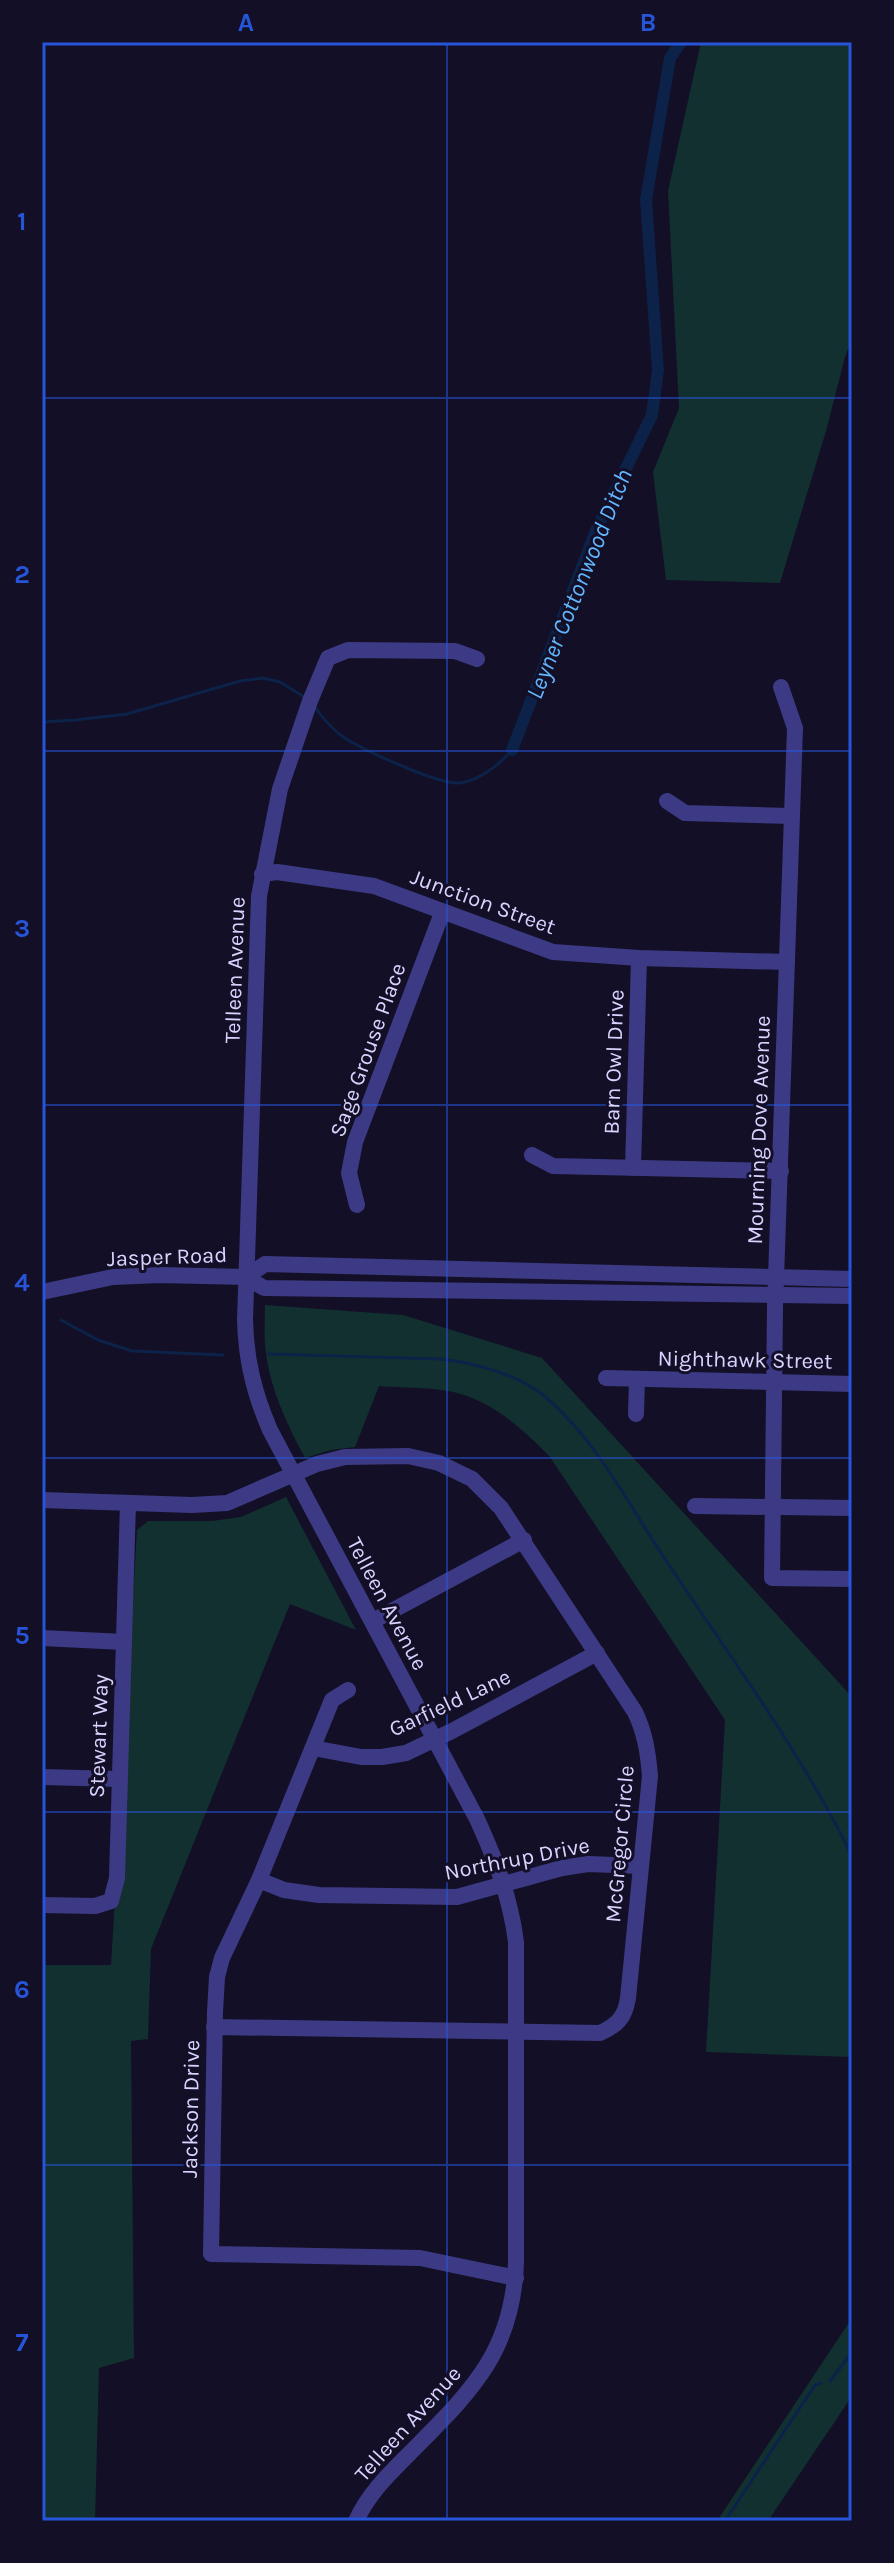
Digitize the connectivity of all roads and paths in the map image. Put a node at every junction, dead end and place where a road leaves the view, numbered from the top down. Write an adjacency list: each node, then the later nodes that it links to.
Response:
1 (477, 659): 5 (street, Telleen Avenue)
2 (781, 687): 4 (street, Mourning Dove Avenue)
3 (667, 801): 4 (street)
4 (791, 816): 8 (street, Mourning Dove Avenue)
5 (262, 874): 6 (street, Junction Street); 13 (street, Telleen Avenue)
6 (442, 913): 7 (street, Junction Street); 12 (street, Sage Grouse Place)
7 (639, 958): 8 (street, Junction Street); 10 (street, Barn Owl Drive)
8 (787, 962): 11 (street, Mourning Dove Avenue)
9 (532, 1155): 10 (street)
10 (633, 1168): 11 (street)
11 (781, 1171): 15 (street, Mourning Dove Avenue)
12 (357, 1205)
13 (246, 1277): 15 (street); 15 (street); 16 (street, Jasper Road); 23 (street, Telleen Avenue)
14 (852, 1279): 15 (street)
15 (776, 1286): 17 (street); 20 (street, Mourning Dove Avenue)
16 (42, 1292)
17 (852, 1296)
18 (606, 1378): 19 (street, Nighthawk Street)
19 (637, 1379): 20 (street, Nighthawk Street); 22 (street, Nighthawk Street)
20 (774, 1382): 21 (street, Nighthawk Street); 27 (street, Mourning Dove Avenue)
21 (852, 1384)
22 (636, 1414)
23 (294, 1474): 25 (street, McGregor Circle); 29 (street, McGregor Circle); 31 (street, Telleen Avenue)
24 (42, 1500): 25 (street, McGregor Circle)
25 (128, 1503): 33 (street, Stewart Way)
26 (695, 1506): 27 (street)
27 (772, 1507): 28 (street); 30 (street, Mourning Dove Avenue)
28 (852, 1508)
29 (524, 1540): 31 (street); 34 (street, McGregor Circle)
30 (852, 1579)
31 (373, 1621): 36 (street, Telleen Avenue)
32 (42, 1638): 33 (street)
33 (124, 1642): 39 (street, Stewart Way)
34 (597, 1653): 36 (street, Garfield Lane); 40 (street, McGregor Circle)
35 (348, 1690): 37 (street, Jackson Drive)
36 (434, 1740): 37 (street, Garfield Lane); 42 (street, Telleen Avenue)
37 (313, 1748): 41 (street, Jackson Drive)
38 (42, 1777): 39 (street)
39 (119, 1779): 43 (street, Stewart Way)
40 (641, 1866): 42 (street, Northrup Drive); 45 (street, McGregor Circle)
41 (259, 1880): 42 (street, Northrup Drive); 44 (street, Jackson Drive)
42 (505, 1884): 45 (street, Telleen Avenue)
43 (42, 1905)
44 (214, 2027): 45 (street, McGregor Circle); 46 (street, Jackson Drive)
45 (517, 2032): 46 (street, Telleen Avenue)
46 (516, 2278): 47 (street, Telleen Avenue)
47 (356, 2521)

